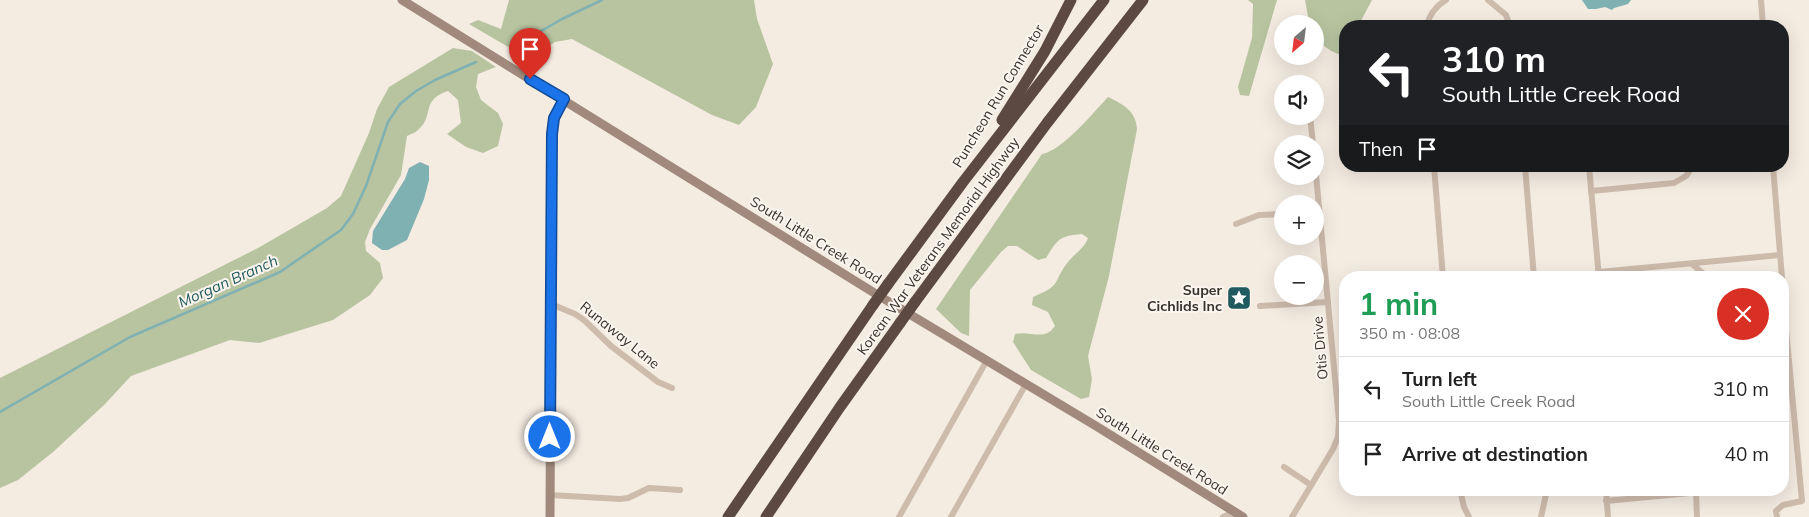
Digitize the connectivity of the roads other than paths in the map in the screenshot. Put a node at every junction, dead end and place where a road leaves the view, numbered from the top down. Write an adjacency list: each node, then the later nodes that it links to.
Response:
1 (402, 0): 8 (street, South Little Creek Road)
2 (1071, 0): 18 (highway, Puncheon Run Connector)
3 (1104, 0): 18 (highway, Korean War Veterans Memorial Highway)
4 (1143, 0): 51 (highway, Korean War Veterans Memorial Highway, bridge)
5 (1446, 0): 9 (street)
6 (1488, 0): 10 (street)
7 (1761, 0): 11 (street)
8 (412, 3): 12 (street, South Little Creek Road)
9 (1428, 20)
10 (1508, 20)
11 (1763, 20)
12 (564, 99): 32 (street); 34 (street, South Little Creek Road)
13 (1434, 172): 25 (street)
14 (1525, 172): 26 (street)
15 (1589, 172): 19 (street)
16 (1689, 172): 19 (street)
17 (1773, 172): 23 (street)
18 (963, 182): 50 (highway, Korean War Veterans Memorial Highway, bridge)
19 (1591, 191): 27 (street)
20 (1274, 215): 21 (street)
21 (1236, 224)
22 (1321, 245): 31 (street, Otis Drive)
23 (1780, 255): 24 (street); 30 (street)
24 (1692, 264): 28 (street); 29 (street)
25 (1442, 271)
26 (1533, 271)
27 (1599, 271)
28 (1633, 271)
29 (1700, 271)
30 (1781, 271)
31 (1328, 302): 33 (street); 39 (street, Otis Drive)
32 (551, 304): 37 (street, Runaway Lane); 41 (street)
33 (1260, 306)
34 (987, 360): 36 (street, South Little Creek Road); 52 (street)
35 (1789, 361): 61 (street)
36 (1026, 384): 48 (street, South Little Creek Road); 53 (street)
37 (672, 388)
38 (1284, 467): 39 (street)
39 (1311, 485): 56 (street, Otis Drive)
40 (680, 490): 41 (street)
41 (550, 496): 49 (street)
42 (1461, 496): 57 (street)
43 (1546, 496): 58 (street)
44 (1606, 496): 47 (street)
45 (1656, 496): 47 (street)
46 (1696, 496): 60 (street)
47 (1606, 501): 59 (street)
48 (1234, 514): 54 (street); 55 (street, South Little Creek Road)
49 (550, 517)
50 (728, 517)
51 (766, 517)
52 (899, 517)
53 (951, 517)
54 (1223, 517)
55 (1243, 517)
56 (1292, 517)
57 (1469, 517)
58 (1542, 517)
59 (1608, 517)
60 (1698, 517)
61 (1777, 517)

